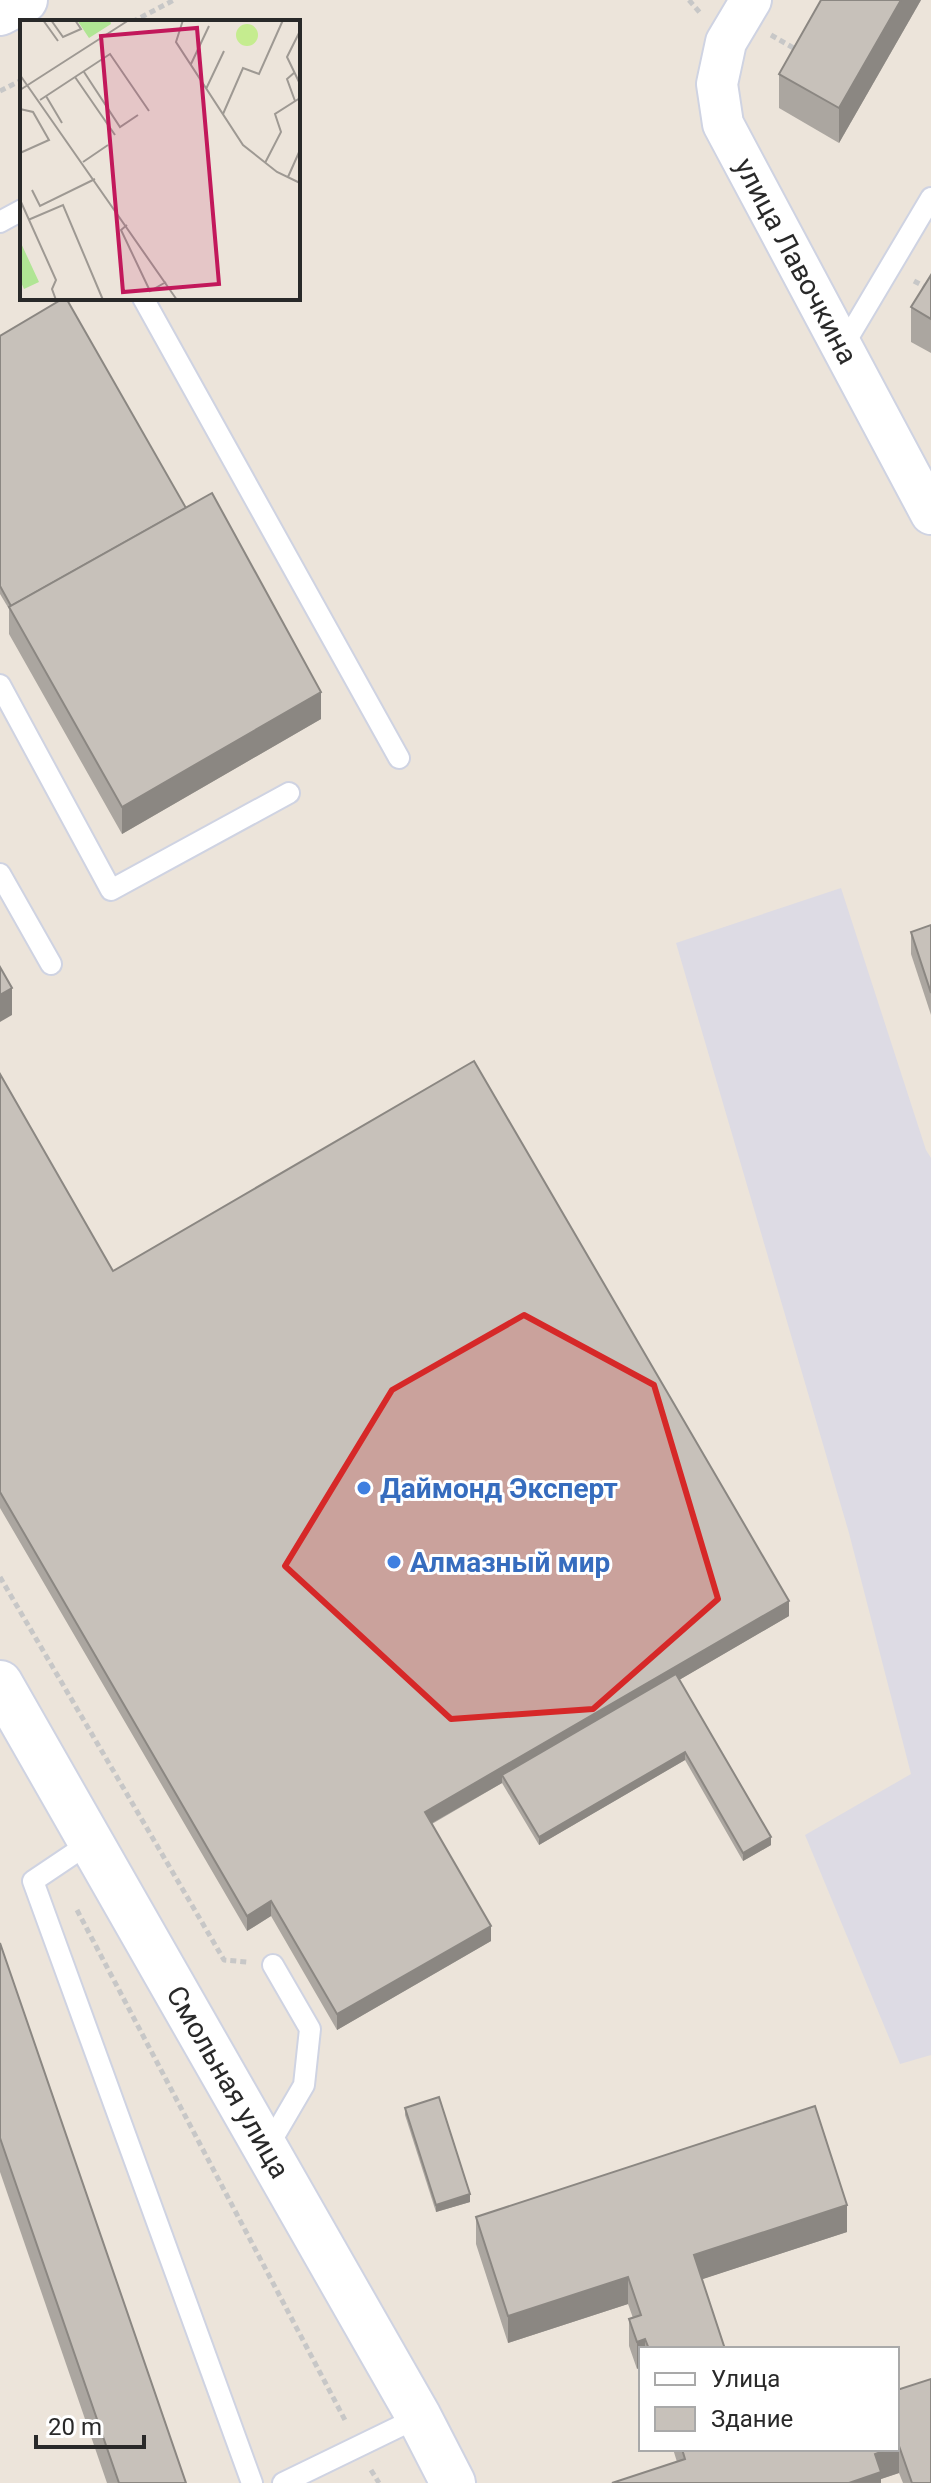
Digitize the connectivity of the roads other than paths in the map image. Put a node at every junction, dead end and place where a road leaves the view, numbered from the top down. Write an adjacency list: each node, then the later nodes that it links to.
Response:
1 (25, 0): 2 (street)
2 (0, 13)
3 (759, 16): 8 (street, улица Лавочкина)
4 (931, 198): 8 (lane)
5 (20, 211): 6 (lane)
6 (0, 222)
7 (144, 300): 11 (lane)
8 (842, 348): 9 (street, улица Лавочкина)
9 (931, 514)
10 (0, 685): 12 (lane)
11 (399, 758)
12 (289, 793)
13 (0, 874): 14 (lane)
14 (51, 964)
15 (0, 1683): 16 (street, Смольная улица)
16 (91, 1842): 18 (street, Смольная улица); 20 (lane)
17 (273, 1965): 18 (lane)
18 (266, 2150): 19 (street, Смольная улица)
19 (419, 2417): 21 (lane); 22 (street, Смольная улица)
20 (252, 2483)
21 (283, 2483)
22 (453, 2483)

